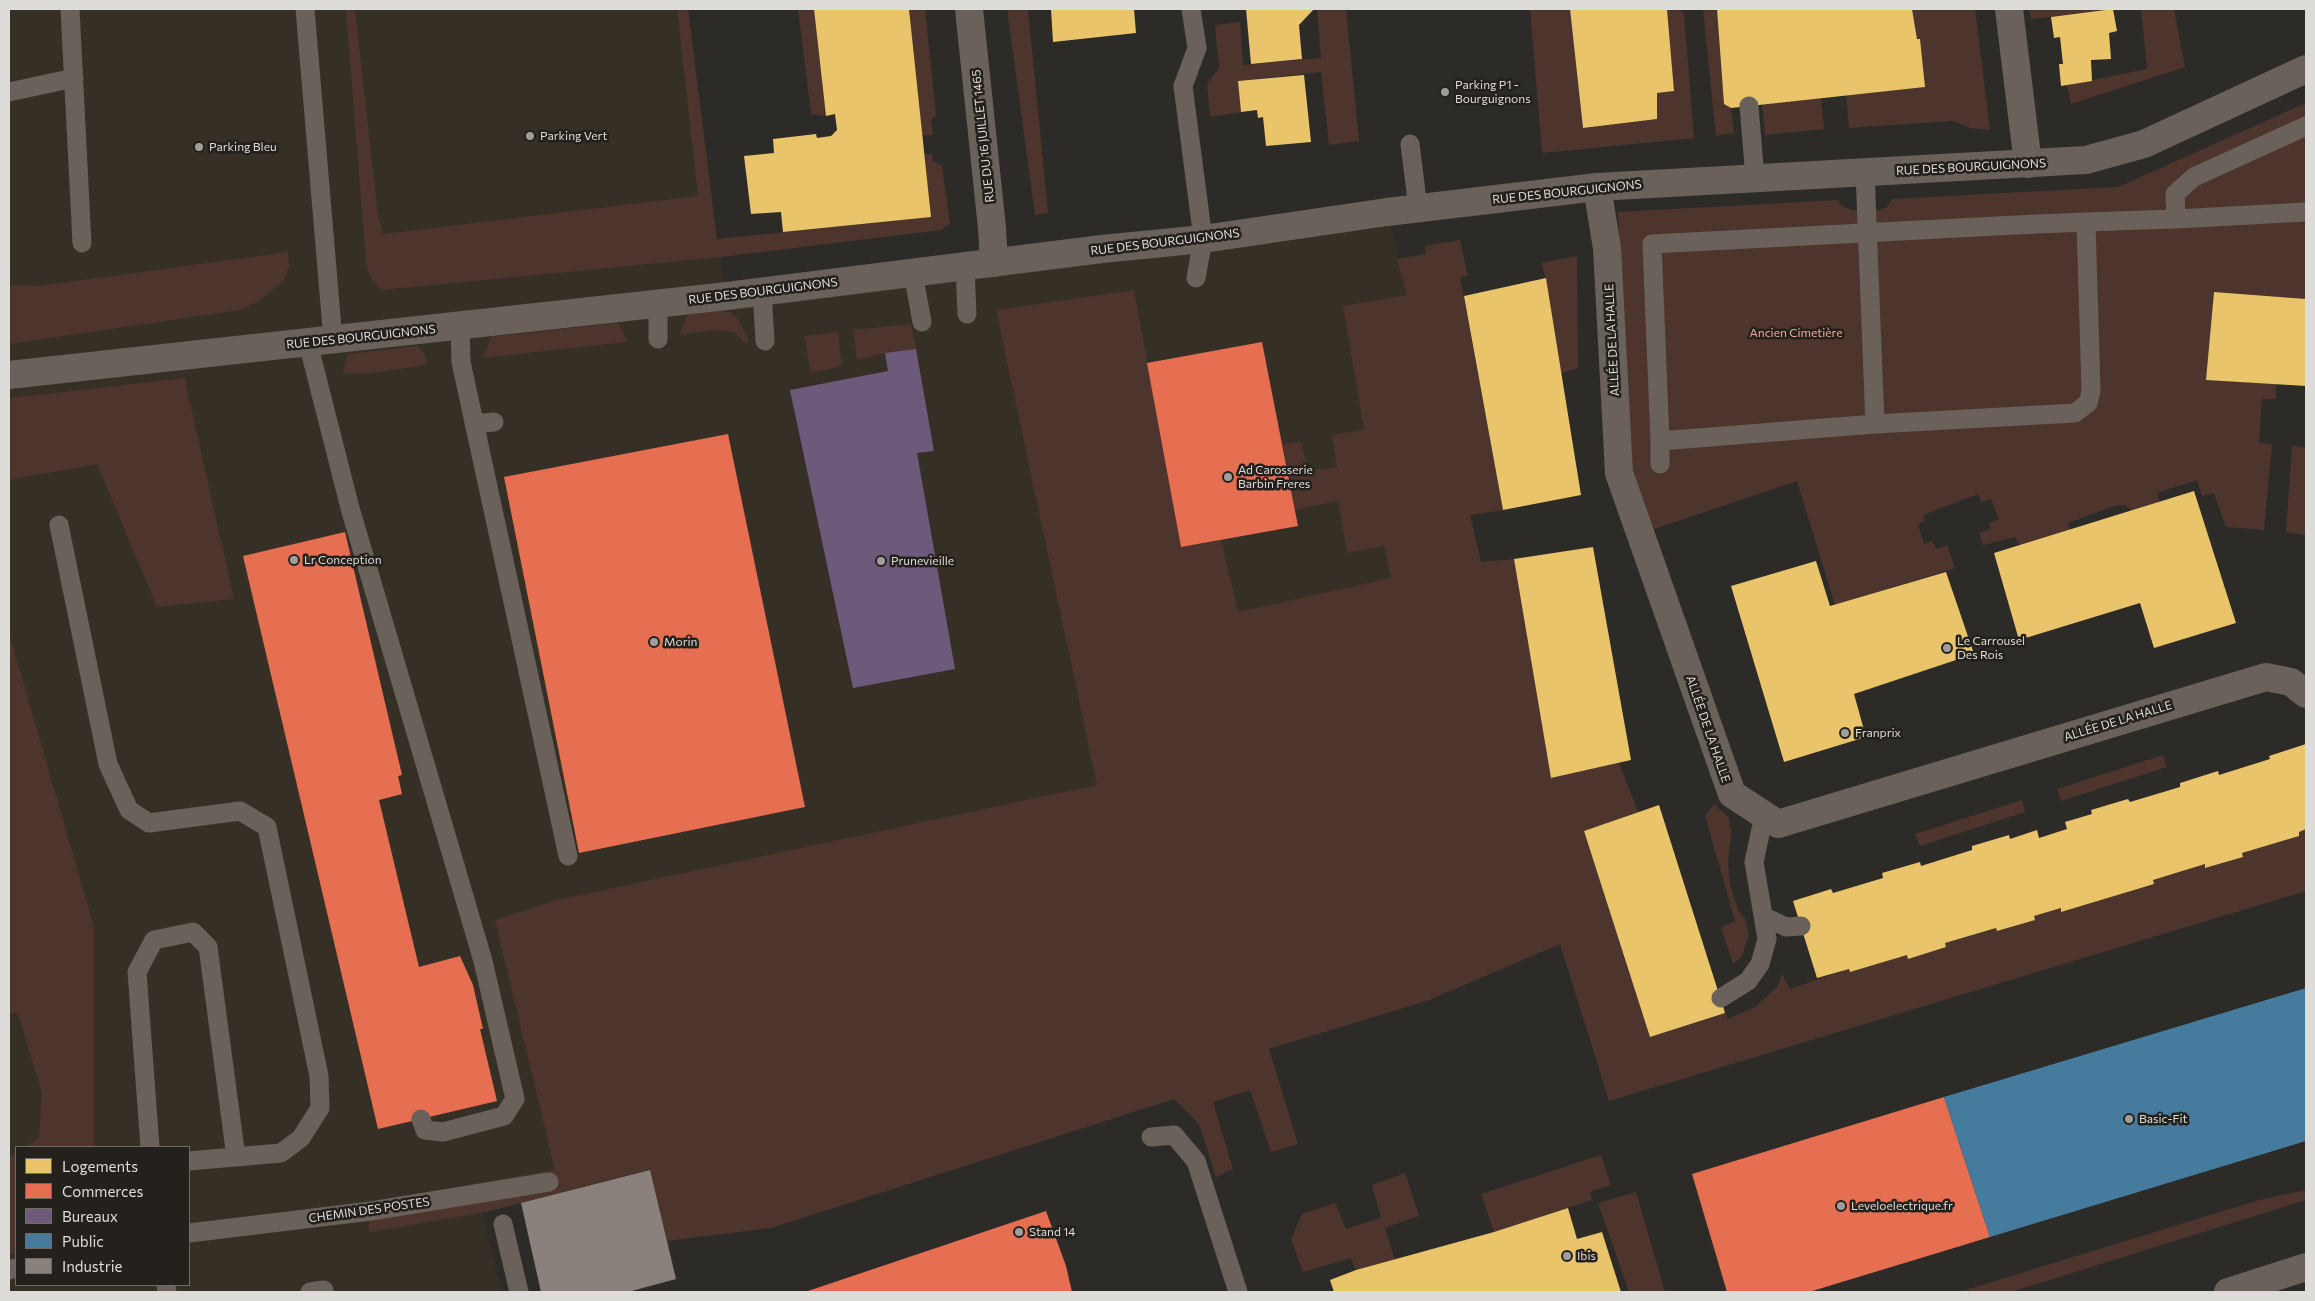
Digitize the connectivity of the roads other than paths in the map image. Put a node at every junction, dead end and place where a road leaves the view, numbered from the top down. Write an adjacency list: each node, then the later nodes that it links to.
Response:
1 (70, 9): 7 (lane)
2 (305, 9): 34 (lane)
3 (969, 9): 23 (street, RUE DU 16 JUILLET 1465)
4 (1191, 9): 21 (lane)
5 (2008, 9): 12 (street)
6 (2306, 69): 12 (street, RUE DES BOURGUIGNONS)
7 (74, 78): 8 (lane); 22 (lane)
8 (9, 92)
9 (1748, 106): 14 (lane)
10 (2306, 126): 18 (lane)
11 (1410, 144): 16 (lane)
12 (2028, 164): 13 (street, RUE DES BOURGUIGNONS)
13 (1865, 172): 14 (street, RUE DES BOURGUIGNONS); 20 (lane)
14 (1755, 178): 15 (street, RUE DES BOURGUIGNONS)
15 (1597, 187): 16 (street, RUE DES BOURGUIGNONS); 43 (street, ALLÉE DE LA HALLE)
16 (1418, 208): 21 (street, RUE DES BOURGUIGNONS)
17 (2306, 212): 18 (lane)
18 (2176, 219): 19 (lane)
19 (2086, 222): 20 (lane); 38 (lane)
20 (1867, 233): 38 (lane); 39 (lane)
21 (1203, 239): 23 (street, RUE DES BOURGUIGNONS); 26 (lane)
22 (82, 244)
23 (994, 263): 24 (street, RUE DES BOURGUIGNONS)
24 (965, 267): 25 (street, RUE DES BOURGUIGNONS); 29 (lane)
25 (913, 273): 27 (street, RUE DES BOURGUIGNONS); 30 (lane)
26 (1196, 278)
27 (762, 291): 28 (street, RUE DES BOURGUIGNONS); 33 (lane)
28 (658, 303): 31 (street, RUE DES BOURGUIGNONS); 32 (lane)
29 (967, 314)
30 (922, 322)
31 (460, 326): 34 (street, RUE DES BOURGUIGNONS); 37 (lane)
32 (658, 339)
33 (765, 341)
34 (320, 342): 35 (street, RUE DES BOURGUIGNONS); 48 (lane)
35 (9, 375)
36 (494, 422): 37 (lane)
37 (474, 424): 44 (lane)
38 (1876, 424): 39 (lane)
39 (1660, 441): 40 (lane)
40 (1660, 464)
41 (59, 525): 51 (lane)
42 (2306, 694): 43 (street, ALLÉE DE LA HALLE)
43 (1764, 815): 45 (lane)
44 (568, 856)
45 (1764, 917): 46 (lane); 47 (lane)
46 (1801, 926)
47 (1721, 998)
48 (421, 1119)
49 (1151, 1137): 58 (lane)
50 (150, 1146): 51 (lane)
51 (236, 1157): 52 (lane)
52 (190, 1161)
53 (549, 1182): 55 (lane, CHEMIN DES POSTES)
54 (503, 1224): 57 (lane)
55 (190, 1233)
56 (2306, 1267): 59 (main road)
57 (519, 1292)
58 (1238, 1292)
59 (2228, 1292)

